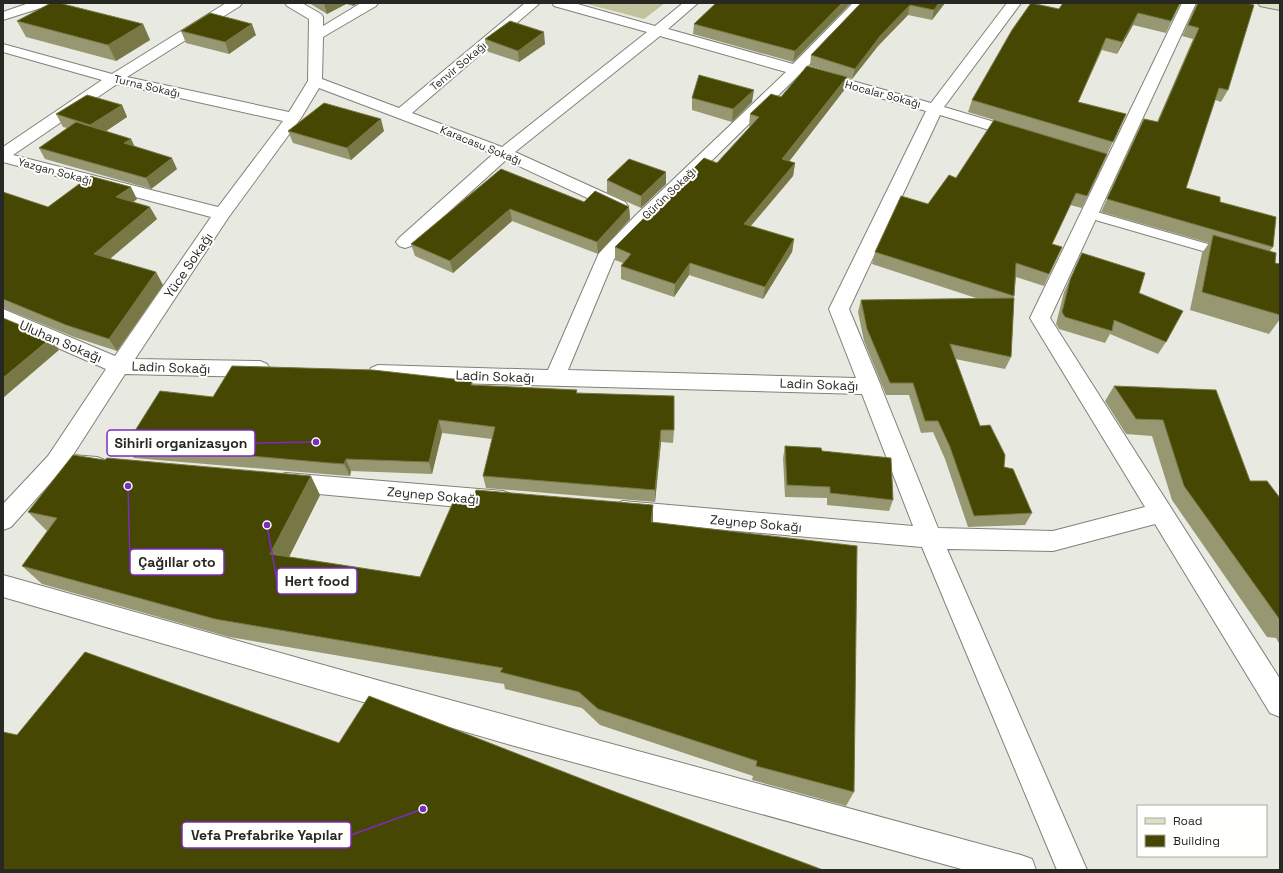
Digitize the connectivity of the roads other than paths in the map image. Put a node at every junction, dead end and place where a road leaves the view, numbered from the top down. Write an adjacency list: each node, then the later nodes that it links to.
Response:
1 (42, 3): 13 (street)
2 (235, 3): 18 (street)
3 (292, 3): 15 (street)
4 (371, 3): 15 (street)
5 (533, 3): 21 (street, Tenvir Sokağı)
6 (559, 3): 14 (street, Hocalar Sokağı)
7 (691, 3): 14 (street)
8 (860, 3): 17 (street, Gürün Sokağı)
9 (1014, 3): 20 (street)
10 (1189, 3): 27 (street)
11 (1265, 3): 12 (main road)
12 (1280, 6)
13 (3, 16)
14 (659, 30): 17 (street, Hocalar Sokağı); 24 (street)
15 (315, 36): 19 (street)
16 (3, 48): 18 (street, Turna Sokağı)
17 (796, 70): 20 (street, Hocalar Sokağı); 28 (street, Gürün Sokağı)
18 (114, 78): 22 (street, Turna Sokağı); 25 (street)
19 (315, 82): 21 (street, Karacasu Sokağı); 22 (street, Yüce Sokağı)
20 (935, 109): 23 (street, Hocalar Sokağı); 36 (street)
21 (401, 114): 24 (street, Karacasu Sokağı)
22 (293, 118): 26 (street, Yüce Sokağı)
23 (1032, 138)
24 (504, 153): 28 (street, Karacasu Sokağı); 29 (street)
25 (3, 156): 26 (street, Yazgan Sokağı)
26 (222, 214): 32 (street, Yüce Sokağı)
27 (1090, 214): 30 (lane); 42 (street)
28 (643, 218): 35 (street, Gürün Sokağı)
29 (405, 242)
30 (1242, 259)
31 (3, 316): 32 (street, Uluhan Sokağı)
32 (119, 366): 33 (street, Ladin Sokağı); 37 (street, Yüce Sokağı)
33 (277, 370)
34 (356, 372): 35 (street, Ladin Sokağı)
35 (555, 377): 36 (street, Ladin Sokağı)
36 (871, 386): 44 (street)
37 (56, 462): 38 (street); 43 (street, Yüce Sokağı)
38 (120, 468)
39 (263, 480): 40 (street, Zeynep Sokağı)
40 (525, 503)
41 (604, 510): 44 (street, Zeynep Sokağı)
42 (1161, 513): 44 (street, Zeynep Sokağı); 46 (street)
43 (3, 520)
44 (930, 538): 48 (street)
45 (3, 586): 47 (street)
46 (1280, 704)
47 (1021, 870)
48 (1072, 870)

